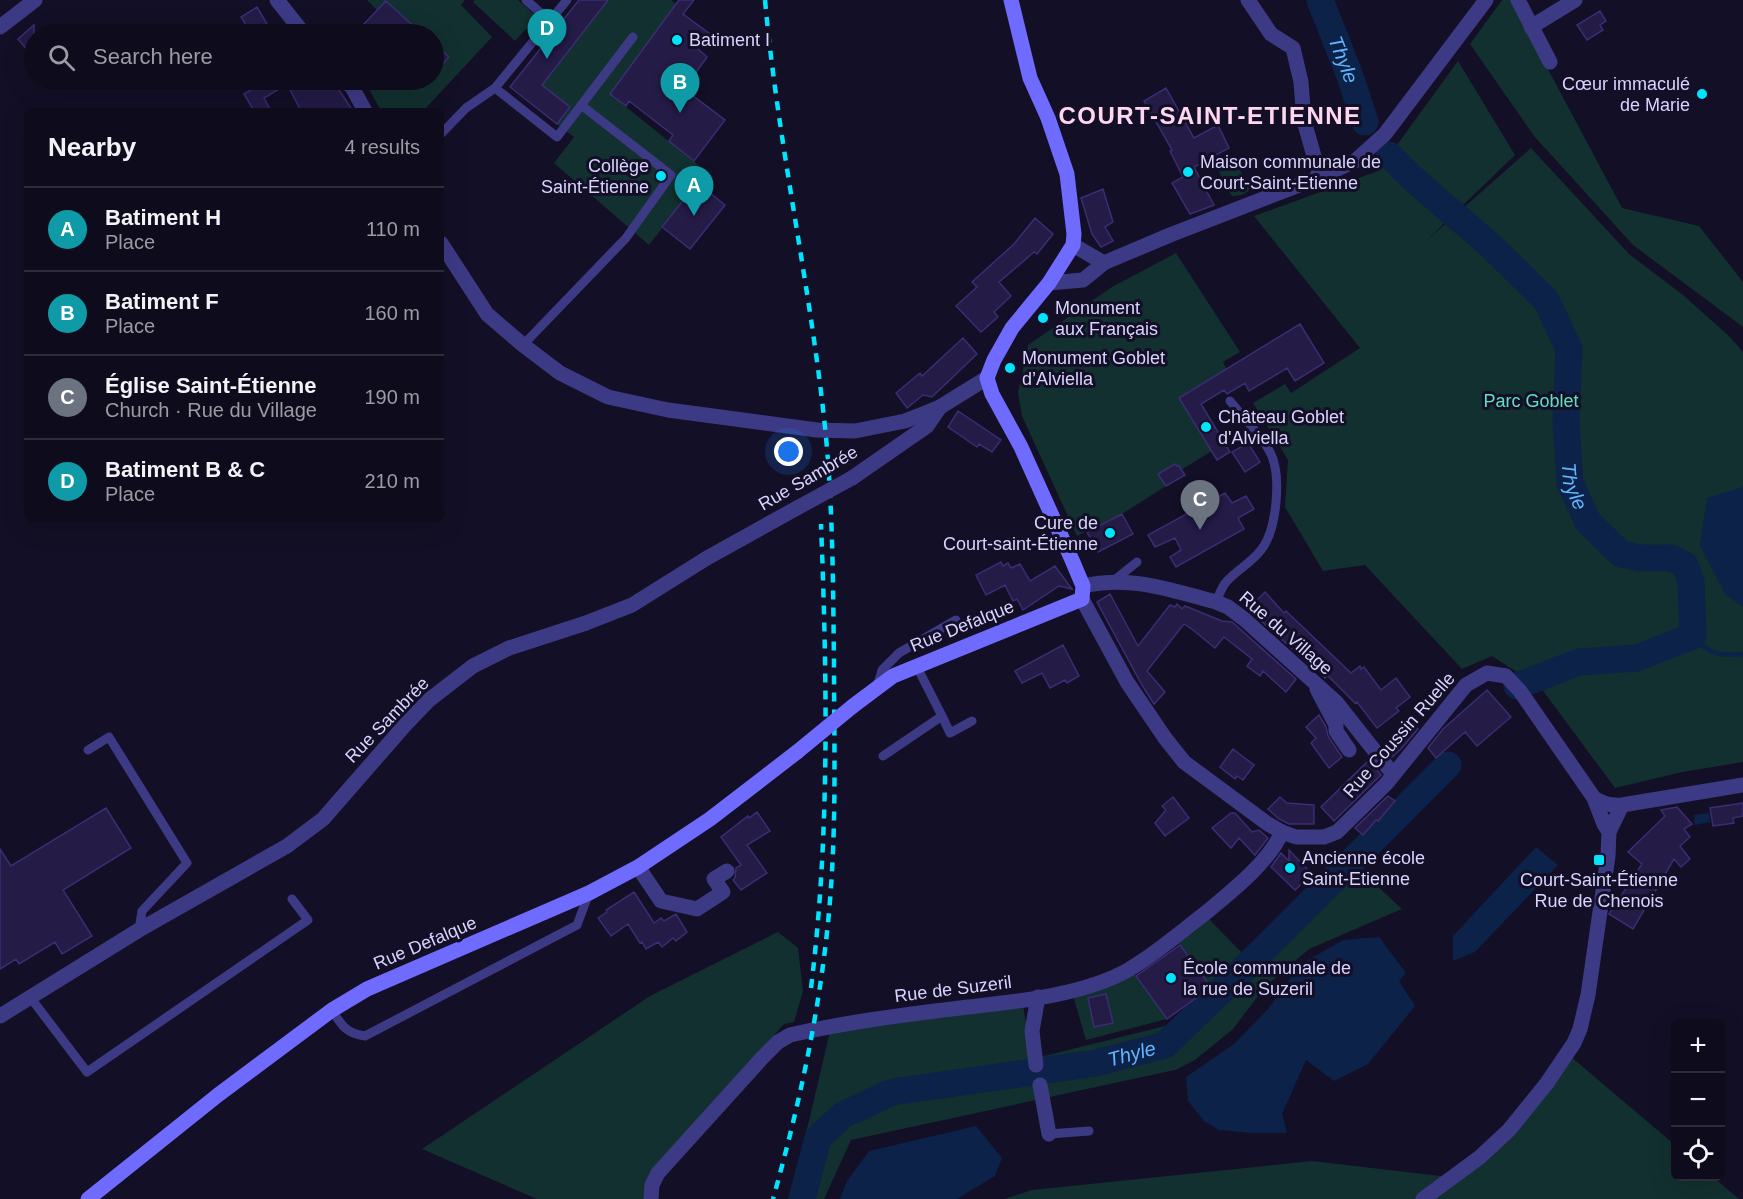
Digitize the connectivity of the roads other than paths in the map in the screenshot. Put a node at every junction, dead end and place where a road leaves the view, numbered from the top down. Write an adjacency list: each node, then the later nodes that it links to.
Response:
1 (35, 0): 12 (street)
2 (277, 0): 11 (street)
3 (526, 0): 10 (lane)
4 (567, 0): 10 (lane)
5 (1011, 0): 22 (main road)
6 (1248, 0): 21 (street)
7 (1486, 0): 21 (street)
8 (1518, 0): 13 (street)
9 (1575, 0): 13 (street)
10 (551, 22): 16 (lane)
11 (296, 24)
12 (0, 27)
13 (1531, 27): 15 (street)
14 (633, 37): 18 (lane)
15 (1550, 62)
16 (495, 88): 18 (lane); 20 (lane)
17 (353, 90): 19 (street)
18 (581, 105): 26 (lane)
19 (363, 108)
20 (444, 131)
21 (1320, 177): 24 (street)
22 (1073, 246): 24 (street); 25 (main road)
23 (444, 248): 26 (street)
24 (1104, 263): 25 (street)
25 (1049, 283): 27 (main road)
26 (523, 345): 29 (street)
27 (987, 378): 29 (street); 32 (main road)
28 (1230, 401): 33 (lane)
29 (940, 407): 53 (street, Rue Sambrée, bridge)
30 (1137, 562): 31 (lane)
31 (1112, 582): 32 (street, Rue du Village); 33 (street, Rue du Village)
32 (1082, 593): 35 (main road, Rue Defalque); 47 (street, Rue Coussin Ruelle)
33 (1216, 602): 36 (street, Rue du Village)
34 (956, 620): 37 (lane)
35 (916, 665): 37 (main road, Rue Defalque); 38 (lane)
36 (1314, 681): 41 (street); 43 (street, Rue du Village)
37 (877, 687): 49 (main road, Rue Defalque, bridge)
38 (942, 716): 39 (lane); 42 (lane)
39 (972, 721)
40 (88, 750): 53 (lane)
41 (1349, 750)
42 (884, 756)
43 (1393, 774): 45 (street, Rue Coussin Ruelle); 47 (street, Rue Coussin Ruelle)
44 (1743, 785): 46 (street)
45 (1594, 798): 46 (street); 48 (street)
46 (1622, 805): 48 (street)
47 (1282, 832): 55 (street, Rue de Suzeril)
48 (1609, 832): 64 (street)
49 (638, 867): 50 (street); 51 (main road, Rue Defalque)
50 (726, 871)
51 (590, 893): 56 (main road, Rue Defalque); 56 (lane)
52 (292, 898): 54 (lane)
53 (139, 930): 54 (street, Rue Sambrée)
54 (30, 997): 57 (street, Rue Sambrée)
55 (1038, 997): 58 (street); 63 (street, Rue de Suzeril)
56 (332, 1010): 62 (main road, Rue Defalque)
57 (0, 1016)
58 (1036, 1065): 59 (lane)
59 (1040, 1086): 61 (street)
60 (1089, 1131): 61 (lane)
61 (1049, 1134)
62 (88, 1199)
63 (651, 1199)
64 (1423, 1199)

